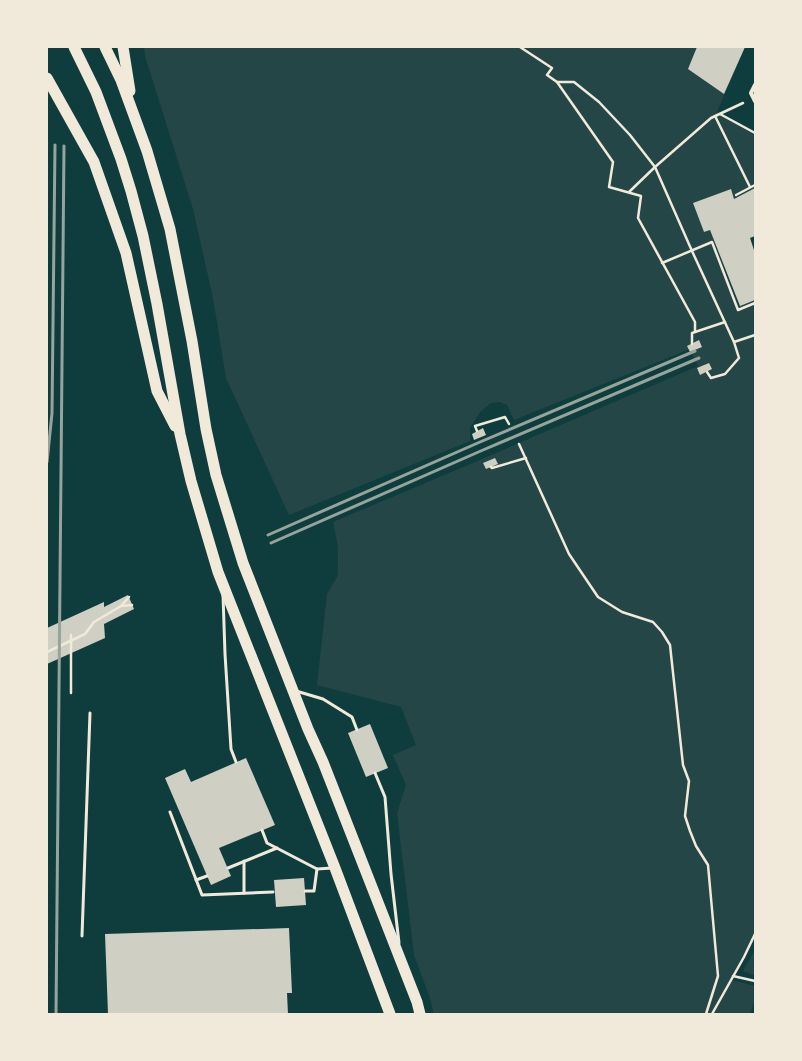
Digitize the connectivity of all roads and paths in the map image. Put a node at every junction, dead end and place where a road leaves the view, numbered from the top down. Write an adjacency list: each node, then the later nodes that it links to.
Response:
1 (74, 47): 29 (highway)
2 (105, 47): 9 (highway)
3 (123, 47): 9 (highway)
4 (520, 47): 6 (path)
5 (47, 78): 29 (highway)
6 (557, 82): 13 (path); 16 (path)
7 (755, 85): 8 (street)
8 (754, 100): 10 (path)
9 (134, 114): 40 (highway)
10 (720, 114): 11 (path); 12 (path)
11 (715, 116): 13 (path); 15 (path)
12 (755, 133)
13 (655, 167): 16 (path); 18 (path)
14 (755, 185): 15 (path)
15 (750, 188): 17 (path)
16 (629, 192): 19 (path)
17 (736, 195)
18 (692, 251): 19 (path); 20 (path); 21 (path)
19 (662, 263): 22 (path)
20 (755, 303)
21 (724, 322): 22 (path); 24 (path)
22 (695, 332): 25 (path)
23 (755, 335): 24 (path)
24 (734, 342): 26 (path)
25 (692, 344)
26 (707, 372)
27 (509, 424): 28 (path)
28 (477, 431)
29 (180, 434): 33 (highway)
30 (519, 444): 31 (path)
31 (526, 458): 32 (path); 65 (path)
32 (491, 467)
33 (222, 583): 44 (lane); 52 (highway)
34 (129, 597): 36 (path)
35 (132, 605): 36 (path)
36 (121, 606): 38 (path)
37 (71, 635): 38 (path)
38 (71, 641): 39 (path); 41 (path)
39 (47, 652)
40 (293, 690): 43 (lane); 60 (highway)
41 (71, 693)
42 (90, 713): 59 (lane)
43 (357, 730)
44 (236, 762)
45 (375, 773): 60 (lane)
46 (170, 812): 54 (lane)
47 (262, 830): 48 (lane)
48 (277, 848): 49 (lane); 51 (lane)
49 (244, 861): 50 (lane); 57 (lane)
50 (228, 868)
51 (317, 868): 52 (lane); 55 (lane)
52 (335, 868): 63 (highway)
53 (207, 876): 54 (lane)
54 (196, 880): 57 (lane)
55 (305, 891)
56 (273, 892): 57 (lane)
57 (244, 893)
58 (755, 934): 61 (path)
59 (82, 936)
60 (401, 960): 64 (highway)
61 (733, 976): 62 (path); 66 (path)
62 (755, 981)
63 (390, 1014)
64 (420, 1014)
65 (706, 1014)
66 (712, 1014)

